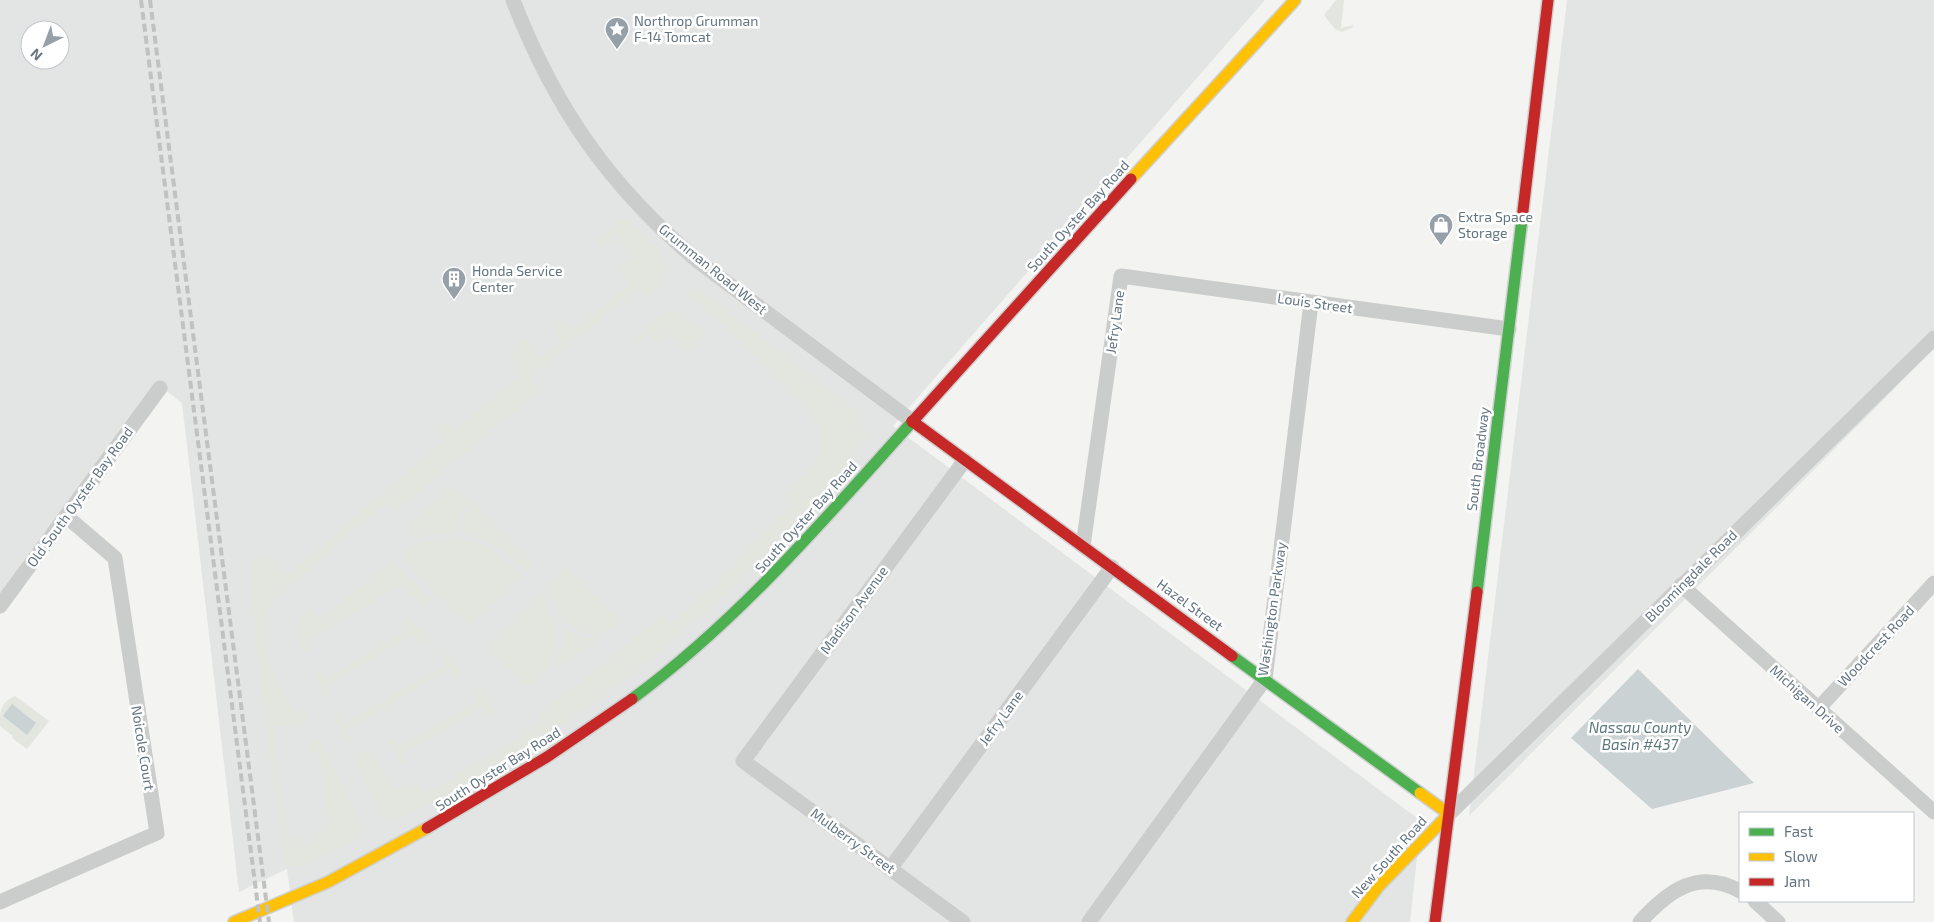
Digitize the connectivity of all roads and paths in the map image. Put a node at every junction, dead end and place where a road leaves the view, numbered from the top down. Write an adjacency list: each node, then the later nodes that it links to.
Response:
1 (513, 0): 9 (street, Grumman Road West)
2 (1295, 0): 9 (main road, South Oyster Bay Road)
3 (1548, 0): 6 (main road, South Broadway)
4 (1121, 276): 5 (street, Louis Street); 12 (street, Jefry Lane)
5 (1311, 302): 6 (street, Louis Street); 17 (street, Washington Parkway)
6 (1509, 329): 21 (main road, South Broadway)
7 (1934, 338): 15 (street, Bloomingdale Road)
8 (160, 388): 11 (street, Old South Oyster Bay Road)
9 (912, 421): 10 (main road, Hazel Street); 26 (main road, South Oyster Bay Road)
10 (966, 460): 12 (main road, Hazel Street); 19 (street, Madison Avenue)
11 (66, 516): 16 (street, Old South Oyster Bay Road); 24 (street, Noicole Court)
12 (1084, 546): 13 (main road, Hazel Street)
13 (1112, 567): 17 (main road, Hazel Street); 22 (street, Jefry Lane)
14 (1934, 583): 18 (street, Woodcrest Road)
15 (1681, 586): 18 (street, Michigan Drive); 21 (street, Bloomingdale Road)
16 (0, 606)
17 (1265, 679): 21 (main road, Hazel Street); 28 (street, Washington Parkway)
18 (1818, 708): 20 (street, Michigan Drive)
19 (743, 761): 22 (street, Mulberry Street)
20 (1934, 812)
21 (1449, 814): 29 (main road, New South Road); 30 (main road, South Broadway)
22 (890, 869): 27 (street, Mulberry Street)
23 (1739, 890): 31 (street)
24 (0, 902)
25 (1756, 902): 32 (street)
26 (234, 922)
27 (963, 922)
28 (1089, 922)
29 (1352, 922)
30 (1435, 922)
31 (1640, 922)
32 (1778, 922)

